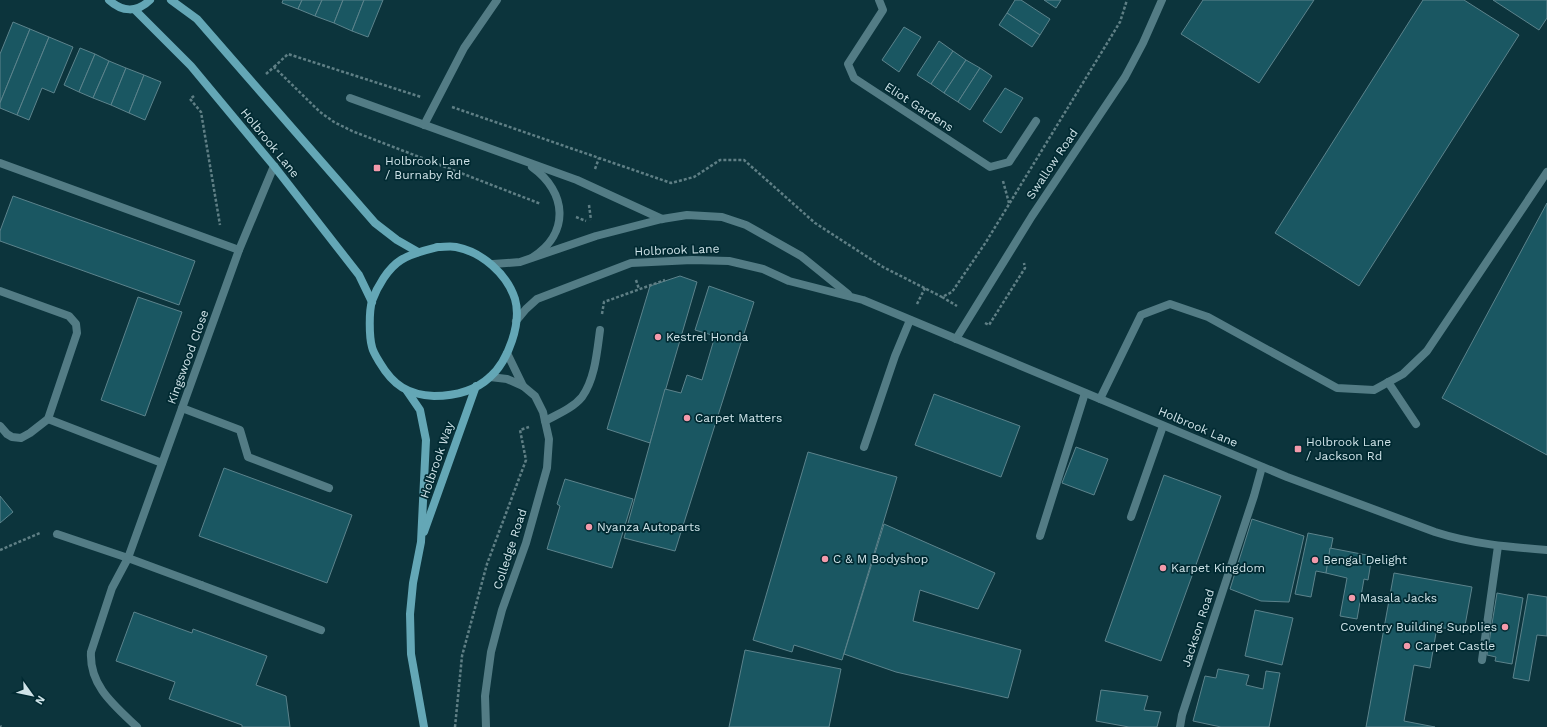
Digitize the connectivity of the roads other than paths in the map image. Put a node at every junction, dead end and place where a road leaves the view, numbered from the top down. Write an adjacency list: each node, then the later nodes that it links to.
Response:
1 (109, 0): 7 (main road)
2 (150, 0): 7 (main road)
3 (172, 0): 17 (main road, Holbrook Lane)
4 (497, 0): 10 (street)
5 (879, 0): 9 (street, Eliot Gardens)
6 (1162, 0): 26 (street, Swallow Road)
7 (135, 10): 13 (main road, Holbrook Lane)
8 (350, 98): 10 (street)
9 (1036, 121)
10 (424, 125): 11 (street)
11 (525, 162): 15 (street); 18 (street)
12 (0, 163): 16 (street)
13 (274, 166): 16 (street, Kingswood Close); 22 (main road, Holbrook Lane)
14 (1547, 172): 29 (street)
15 (662, 219): 18 (street, Holbrook Lane); 21 (street, Holbrook Lane)
16 (239, 250): 35 (street, Kingswood Close)
17 (418, 252): 19 (main road); 22 (main road)
18 (532, 258): 19 (street, Holbrook Lane)
19 (493, 264): 24 (main road)
20 (0, 291): 36 (street)
21 (850, 296): 23 (street, Holbrook Lane); 24 (street, Holbrook Lane)
22 (372, 302): 32 (main road)
23 (910, 320): 26 (street, Holbrook Lane); 41 (street)
24 (516, 321): 27 (main road)
25 (600, 330): 37 (street)
26 (956, 339): 33 (street, Holbrook Lane)
27 (507, 353): 28 (main road); 31 (street, Colledge Road)
28 (490, 377): 30 (main road); 31 (street, Colledge Road)
29 (1388, 382): 34 (street); 38 (street)
30 (476, 386): 32 (main road); 48 (main road, Holbrook Way)
31 (524, 386): 37 (street, Colledge Road)
32 (407, 391): 48 (main road, Holbrook Way)
33 (1085, 393): 34 (street, Holbrook Lane); 47 (street)
34 (1100, 399): 40 (street, Holbrook Lane)
35 (182, 408): 42 (street, Kingswood Close); 44 (street)
36 (48, 419): 39 (street); 42 (street)
37 (545, 421): 56 (street, Colledge Road)
38 (1416, 424)
39 (0, 426)
40 (1163, 426): 43 (street, Holbrook Lane); 45 (street)
41 (864, 446)
42 (162, 463): 51 (street, Kingswood Close)
43 (1262, 467): 49 (street, Holbrook Lane); 57 (street, Jackson Road)
44 (329, 488)
45 (1131, 517)
46 (57, 534): 51 (street)
47 (1040, 536)
48 (420, 542): 55 (main road, Holbrook Way)
49 (1498, 546): 50 (street, Holbrook Lane); 53 (street)
50 (1547, 550)
51 (128, 558): 52 (street); 54 (street, Kingswood Close)
52 (321, 630)
53 (1482, 660)
54 (137, 727)
55 (424, 727)
56 (486, 727)
57 (1180, 727)

